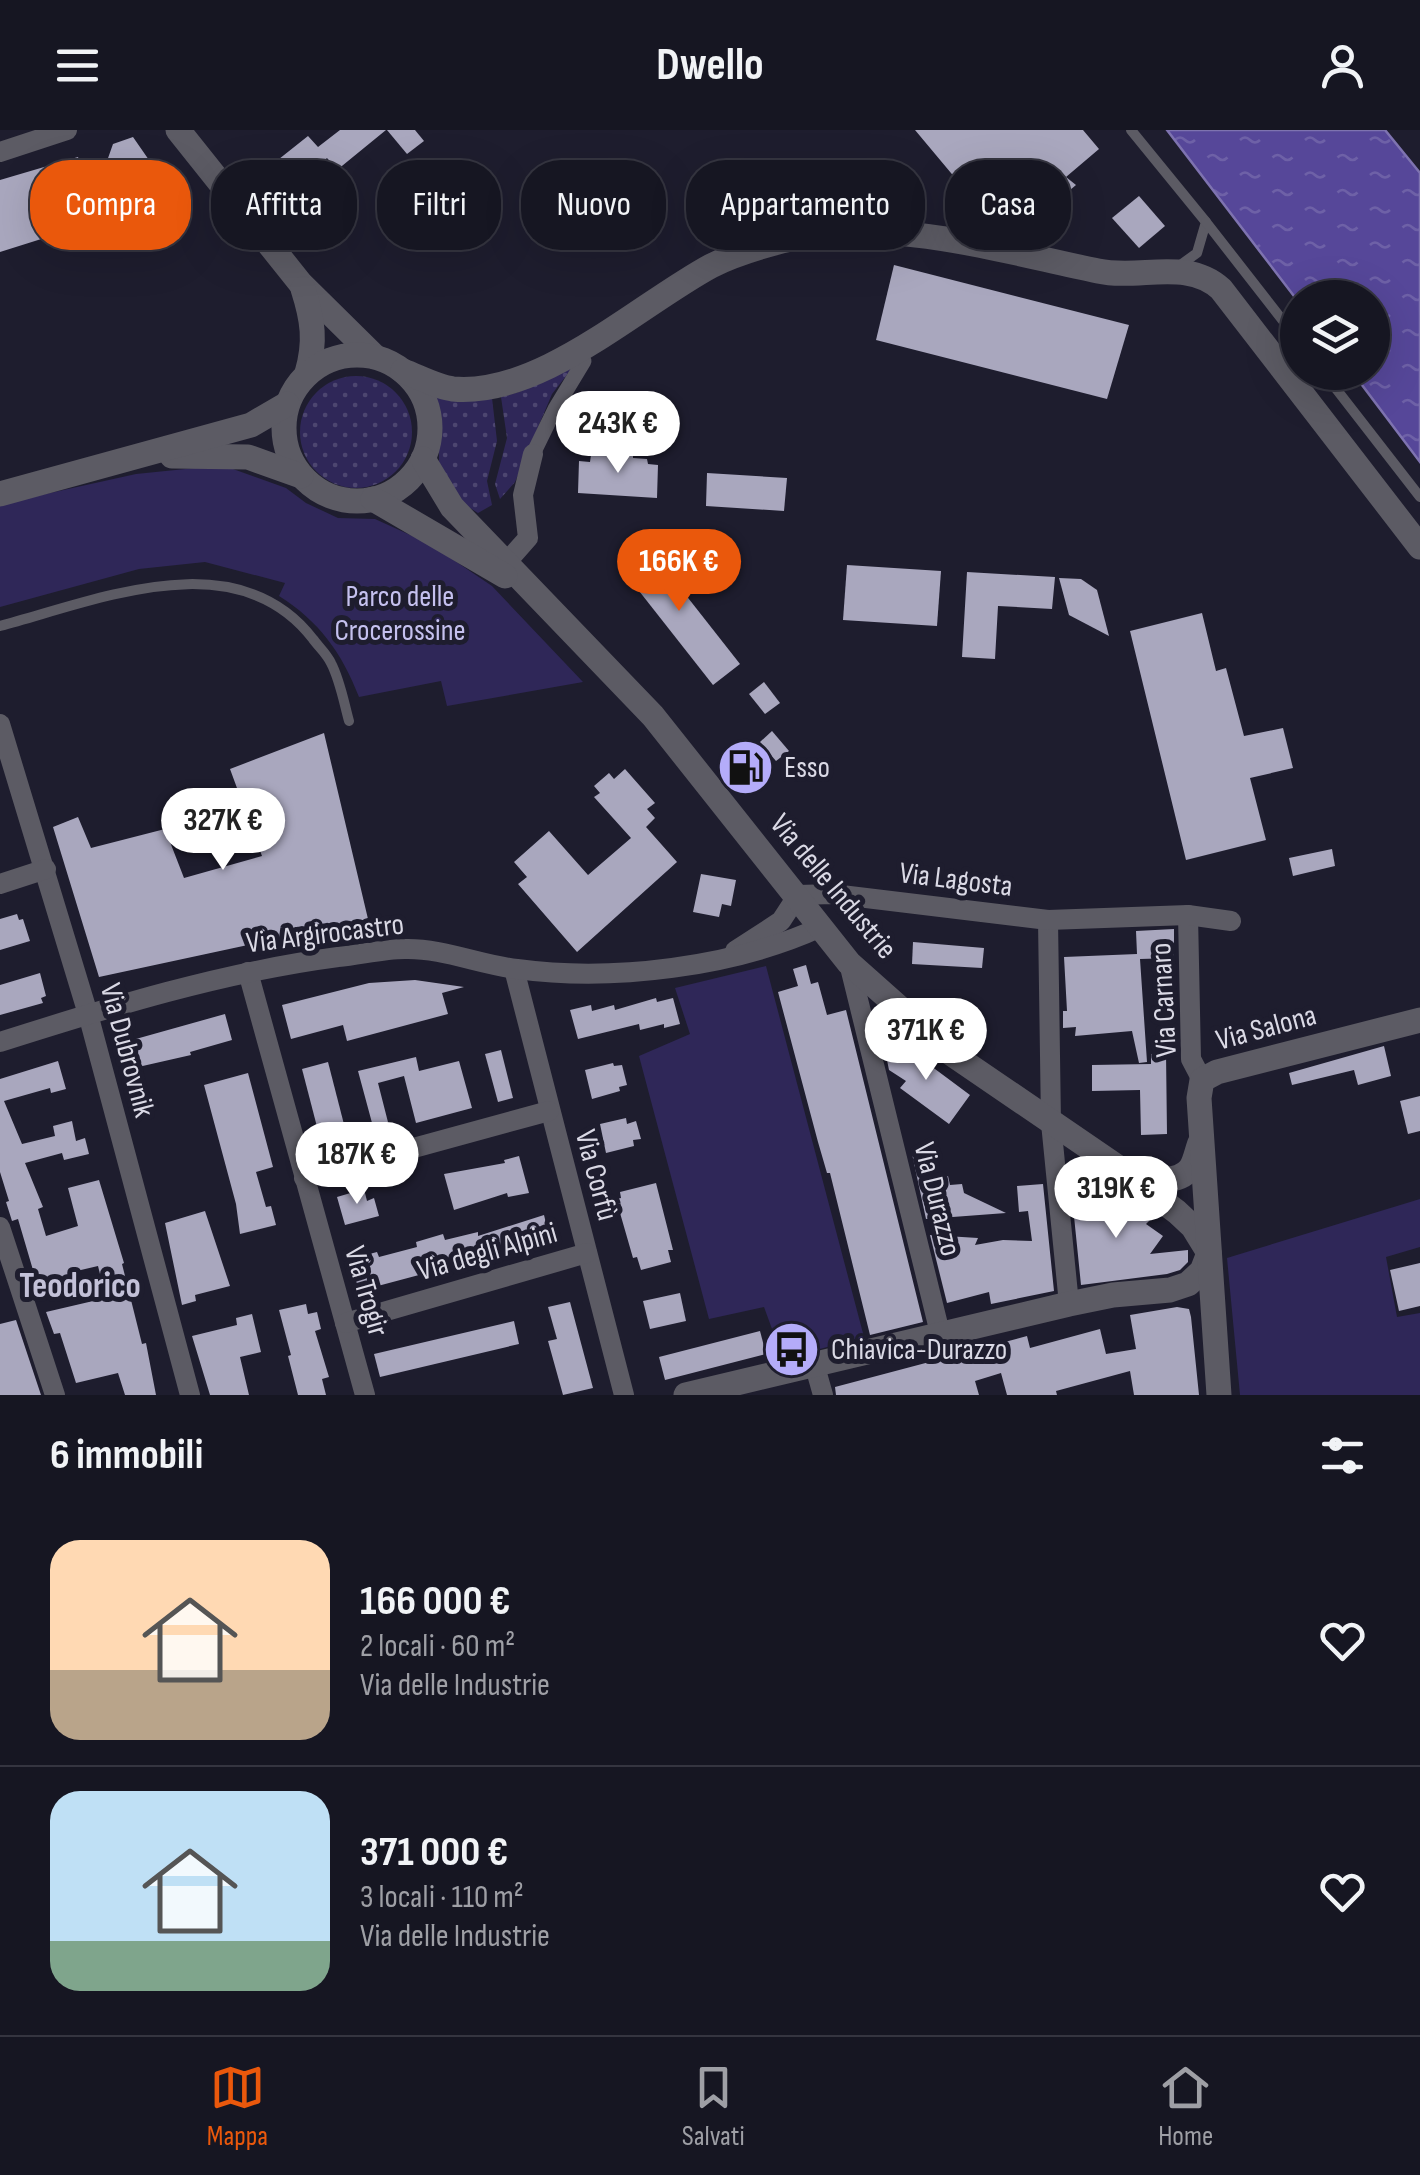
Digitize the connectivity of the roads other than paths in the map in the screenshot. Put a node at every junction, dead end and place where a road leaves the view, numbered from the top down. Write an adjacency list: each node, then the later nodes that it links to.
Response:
1 (67, 130): 4 (street)
2 (178, 130): 7 (street)
3 (1131, 130): 5 (lane)
4 (0, 152)
5 (1206, 222): 6 (lane); 8 (lane)
6 (1174, 270): 9 (street); 23 (street)
7 (302, 284): 10 (street); 13 (street)
8 (1280, 317)
9 (606, 332): 11 (street); 12 (street)
10 (374, 356): 12 (street); 13 (street)
11 (584, 361): 16 (street)
12 (403, 371): 18 (street)
13 (307, 373): 15 (street)
14 (1337, 390): 21 (lane)
15 (287, 404): 17 (street); 19 (street)
16 (533, 454): 24 (street)
17 (146, 456): 19 (street); 20 (street)
18 (423, 460): 22 (street); 24 (street, Via delle Industrie)
19 (302, 476): 22 (street)
20 (0, 494)
21 (1420, 497)
22 (373, 499): 24 (street, Via delle Industrie)
23 (1420, 547)
24 (496, 564): 30 (street, Via delle Industrie)
25 (0, 626): 26 (lane)
26 (349, 721)
27 (0, 725): 28 (street, Via Dubrovnik)
28 (46, 869): 29 (street); 39 (street, Via Dubrovnik)
29 (0, 884)
30 (798, 895): 32 (street, Via Lagosta); 34 (street, Via delle Industrie); 35 (street, Via Argirocastro)
31 (1188, 916): 32 (street, Via Lagosta); 33 (street, Via Lagosta); 42 (street, Via Carnaro)
32 (1048, 920): 44 (street, Via Lagosta)
33 (1231, 921)
34 (822, 927): 35 (street, Via Argirocastro); 36 (street, Via delle Industrie)
35 (724, 957): 37 (street, Via Argirocastro)
36 (849, 963): 44 (street, Via delle Industrie); 54 (street, Via Durazzo)
37 (514, 969): 38 (street, Via Argirocastro); 43 (street, Via Corfù)
38 (248, 972): 39 (street, Via Argirocastro); 47 (street, Via Trogir)
39 (88, 1014): 41 (street, Via Argirocastro); 58 (street, Via Dubrovnik)
40 (1420, 1020): 42 (street, Via Salona)
41 (0, 1042)
42 (1202, 1080): 45 (street, Via Salona)
43 (549, 1112): 47 (street); 49 (street, Via Corfù)
44 (1052, 1123): 46 (street, Via delle Industrie); 52 (street, Via Lagosta)
45 (1202, 1139): 46 (street); 50 (street, Via Salona)
46 (1116, 1166): 50 (street, Via delle Industrie)
47 (304, 1178): 53 (street, Via Trogir)
48 (0, 1228): 57 (street)
49 (587, 1253): 53 (street, Via degli Alpini); 60 (street, Via Corfù)
50 (1209, 1254): 51 (street); 55 (street, Via Salona)
51 (1170, 1290): 52 (street); 55 (street)
52 (1069, 1304): 54 (street)
53 (345, 1322): 59 (street, Via Trogir)
54 (940, 1333): 56 (street)
55 (1214, 1334): 63 (street)
56 (814, 1364): 61 (street); 62 (street)
57 (55, 1395)
58 (190, 1395)
59 (365, 1395)
60 (624, 1395)
61 (686, 1395)
62 (823, 1395)
63 (1220, 1395)

